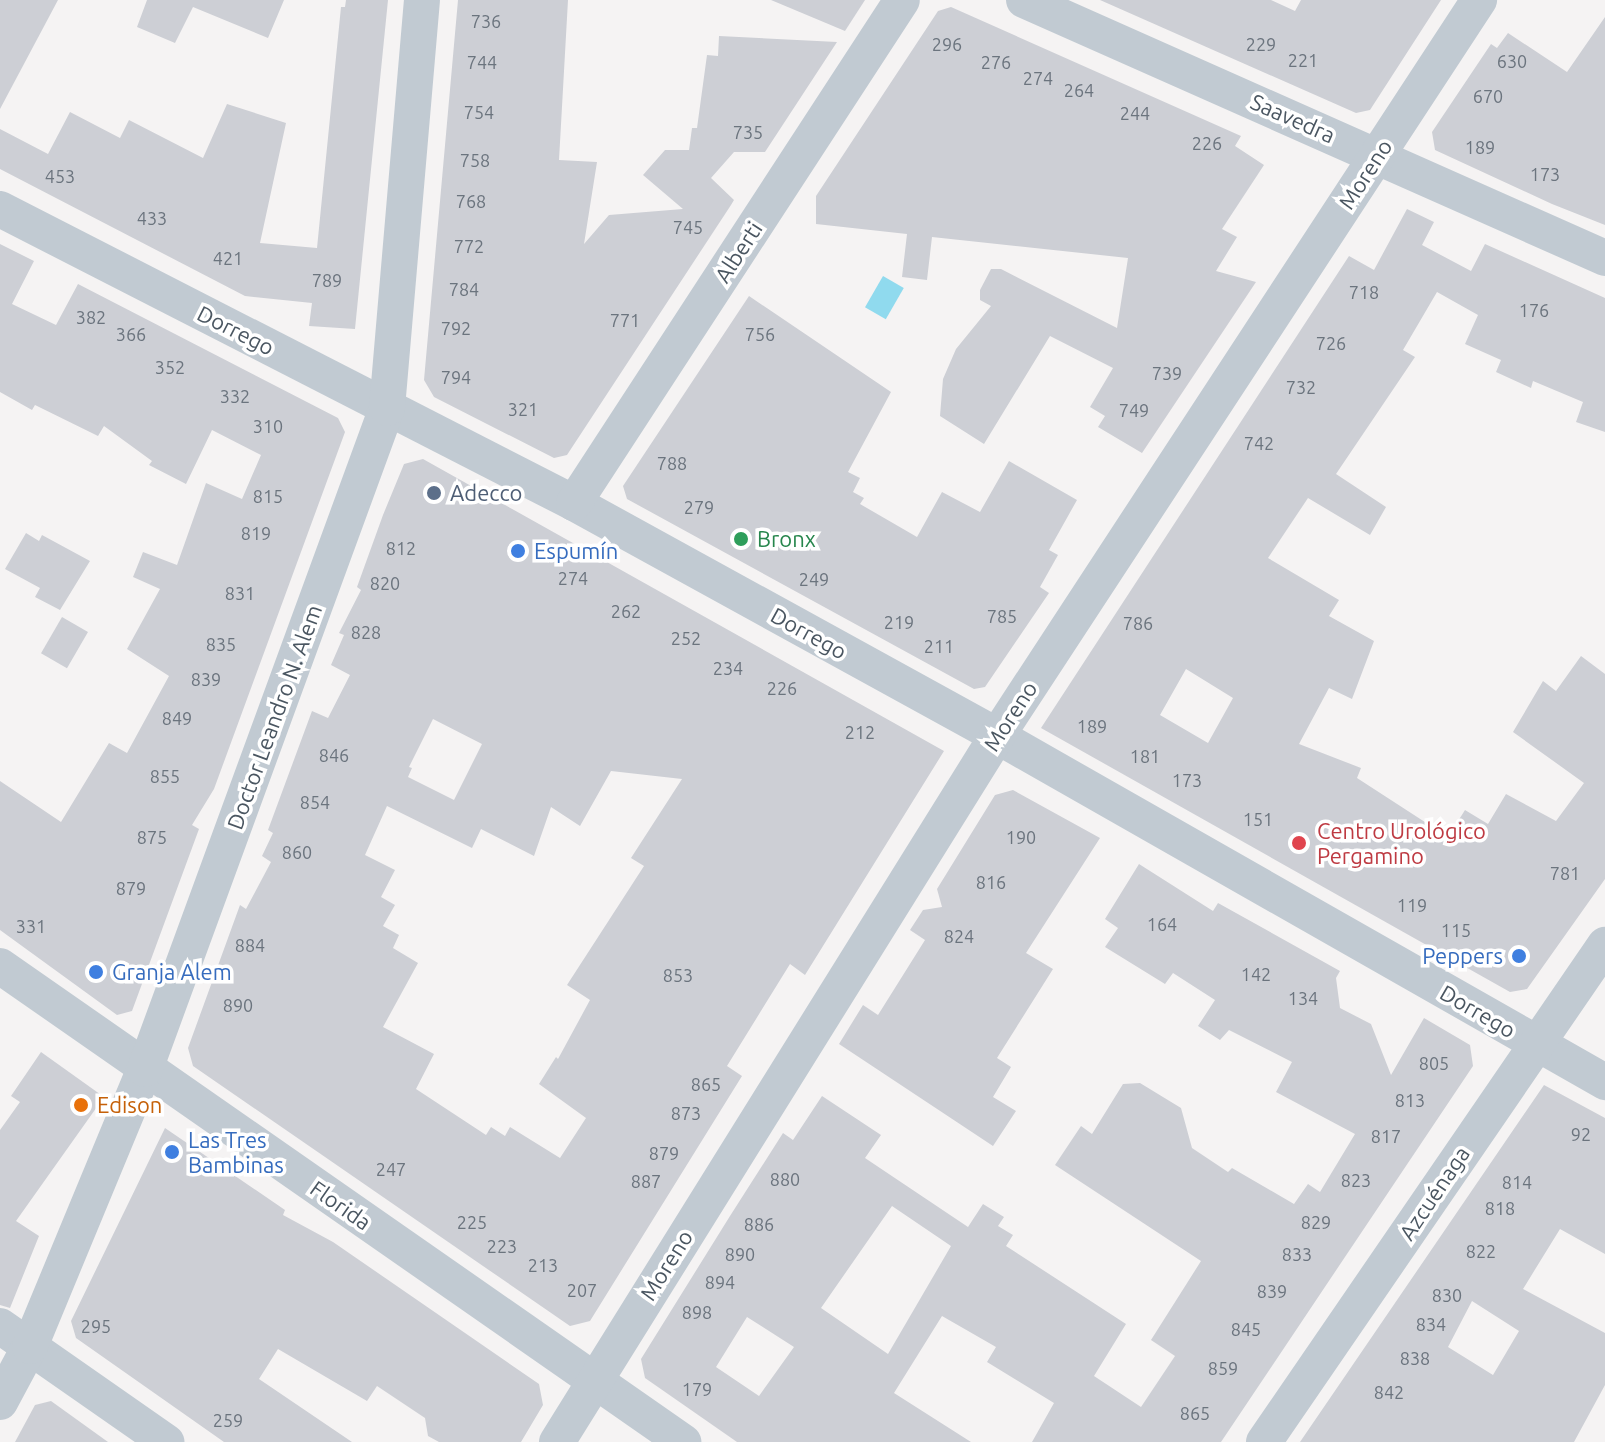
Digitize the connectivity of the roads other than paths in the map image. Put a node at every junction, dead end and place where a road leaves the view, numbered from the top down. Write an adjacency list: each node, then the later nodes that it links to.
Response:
1 (422, 0): 8 (street, Doctor Leandro N. Alem)
2 (902, 0): 9 (street, Alberti)
3 (1024, 0): 5 (street, Saavedra)
4 (1479, 0): 5 (street, Moreno)
5 (1377, 156): 7 (street, Saavedra); 10 (street, Moreno)
6 (0, 209): 8 (street, Dorrego)
7 (1605, 258)
8 (387, 408): 9 (street, Dorrego); 14 (street, Doctor Leandro N. Alem)
9 (574, 503): 10 (street, Dorrego)
10 (997, 736): 13 (street, Dorrego); 18 (street, Moreno)
11 (1605, 945): 13 (street, Azcuénaga)
12 (0, 966): 14 (street, Florida)
13 (1535, 1044): 15 (street, Dorrego); 23 (street, Azcuénaga)
14 (145, 1069): 17 (street, Doctor Leandro N. Alem); 18 (street, Florida)
15 (1605, 1082)
16 (0, 1326): 17 (street)
17 (30, 1346): 19 (street, Doctor Leandro N. Alem); 20 (street)
18 (594, 1380): 21 (street, Moreno); 22 (street, Florida)
19 (0, 1402)
20 (166, 1442)
21 (557, 1442)
22 (683, 1442)
23 (1264, 1442)

